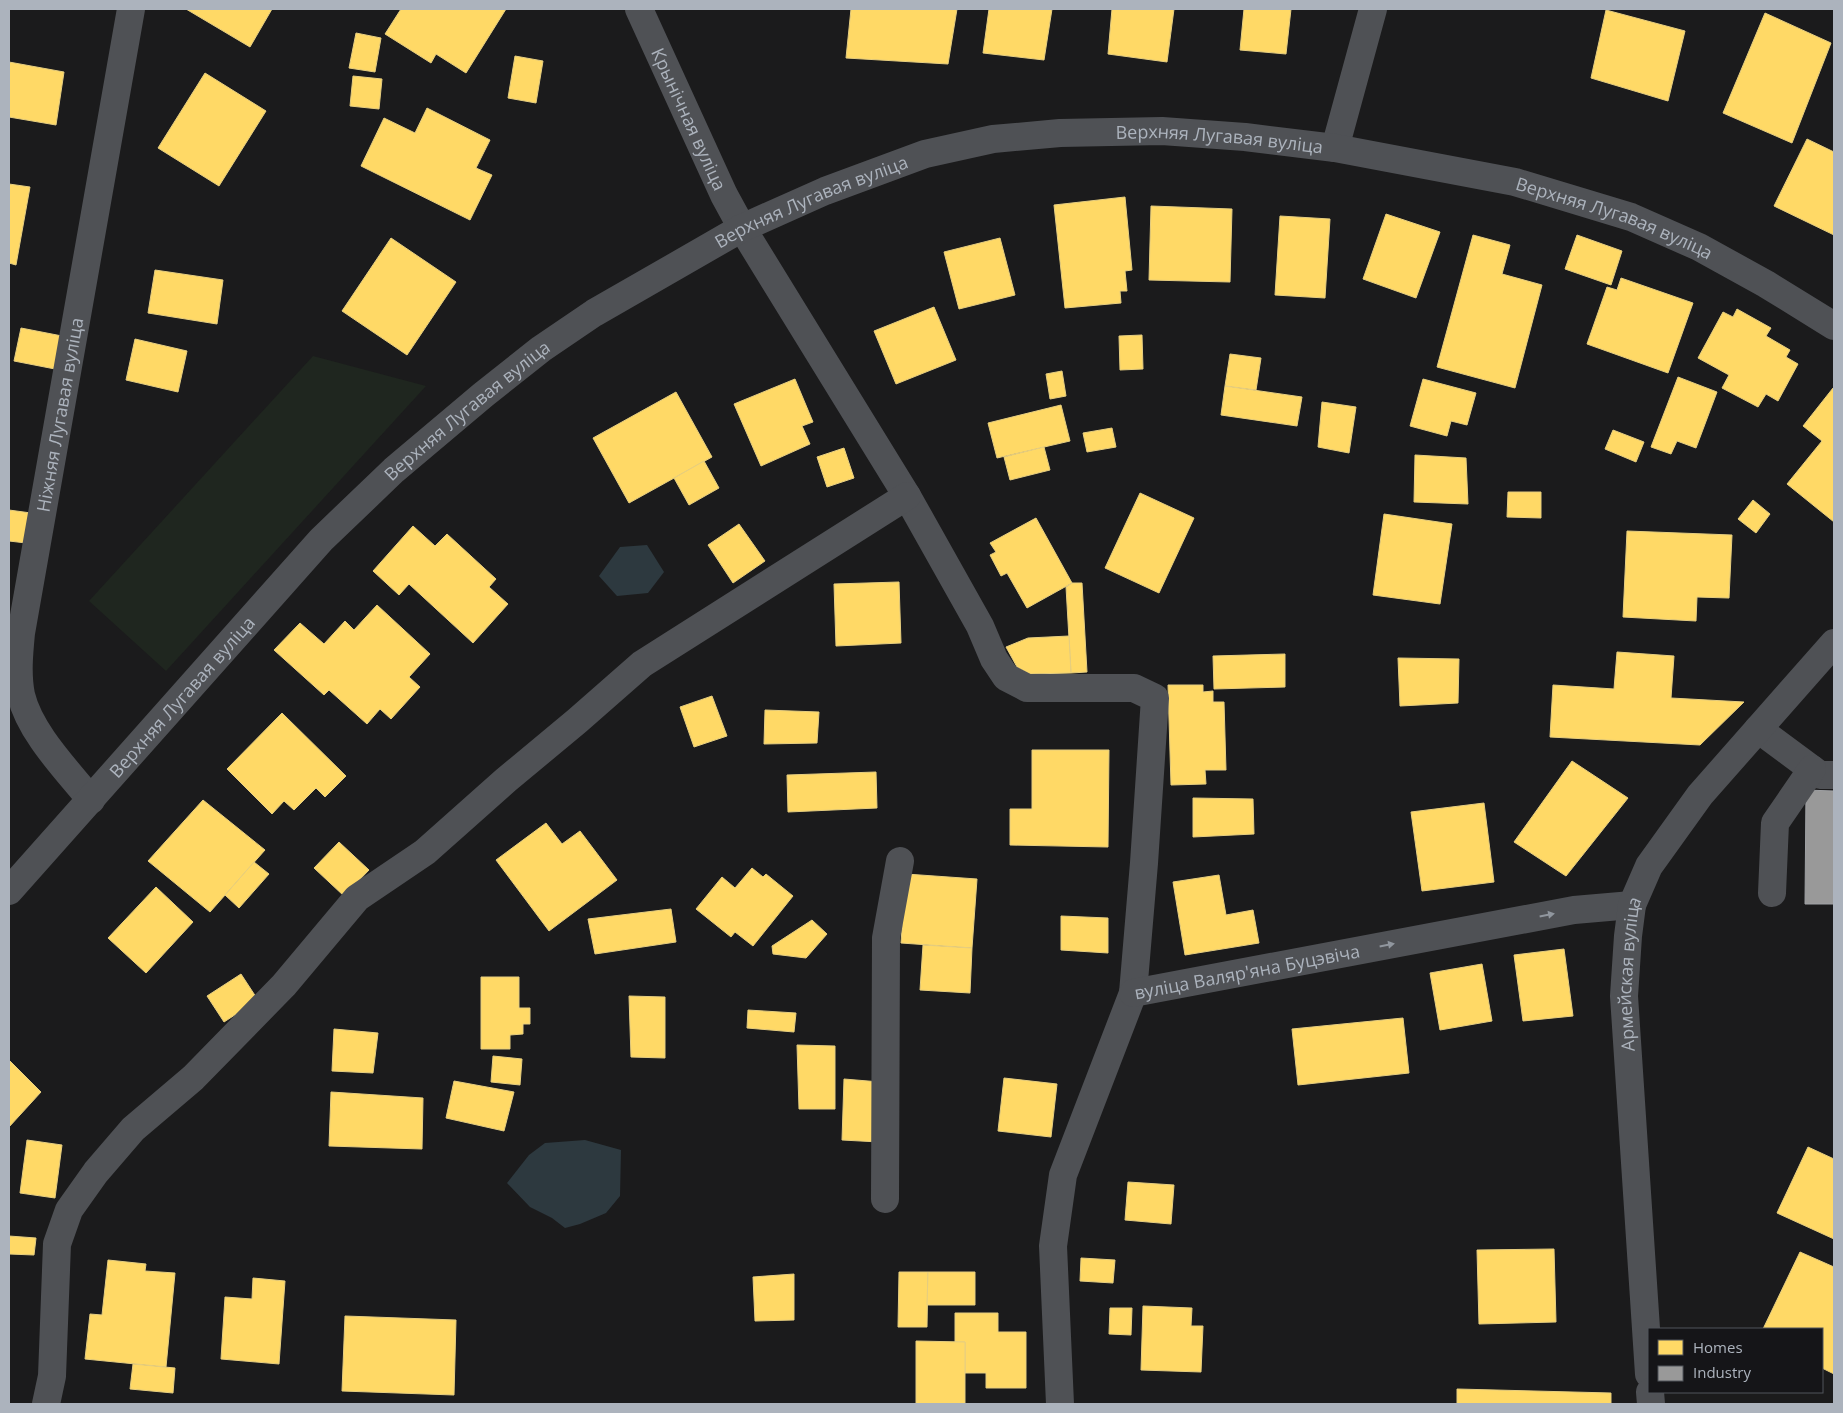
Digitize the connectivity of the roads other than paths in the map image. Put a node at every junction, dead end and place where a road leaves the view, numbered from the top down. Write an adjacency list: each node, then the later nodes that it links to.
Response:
1 (131, 9): 11 (street, Ніжняя Лугавая вуліца)
2 (639, 9): 5 (street, Крынічная вуліца)
3 (1373, 9): 4 (street)
4 (1335, 148): 5 (street, Верхняя Лугавая вуліца); 6 (street, Верхняя Лугавая вуліца)
5 (742, 228): 7 (street, Крынічная вуліца); 11 (street, Верхняя Лугавая вуліца)
6 (1834, 326)
7 (906, 496): 16 (street, Крынічная вуліца); 19 (street)
8 (1834, 643): 9 (street, Армейская вуліца)
9 (1758, 729): 10 (street); 15 (street, Армейская вуліца)
10 (1823, 772): 14 (street)
11 (91, 800): 13 (street, Верхняя Лугавая вуліца)
12 (900, 861): 17 (street)
13 (9, 891)
14 (1772, 893)
15 (1632, 905): 16 (street, вуліца Валяр'яна Буцэвіча, one-way to 15); 18 (street, Армейская вуліца)
16 (1133, 993): 20 (street, вуліца Валяр'яна Буцэвіча)
17 (885, 1199)
18 (1648, 1359)
19 (46, 1404)
20 (1060, 1404)

